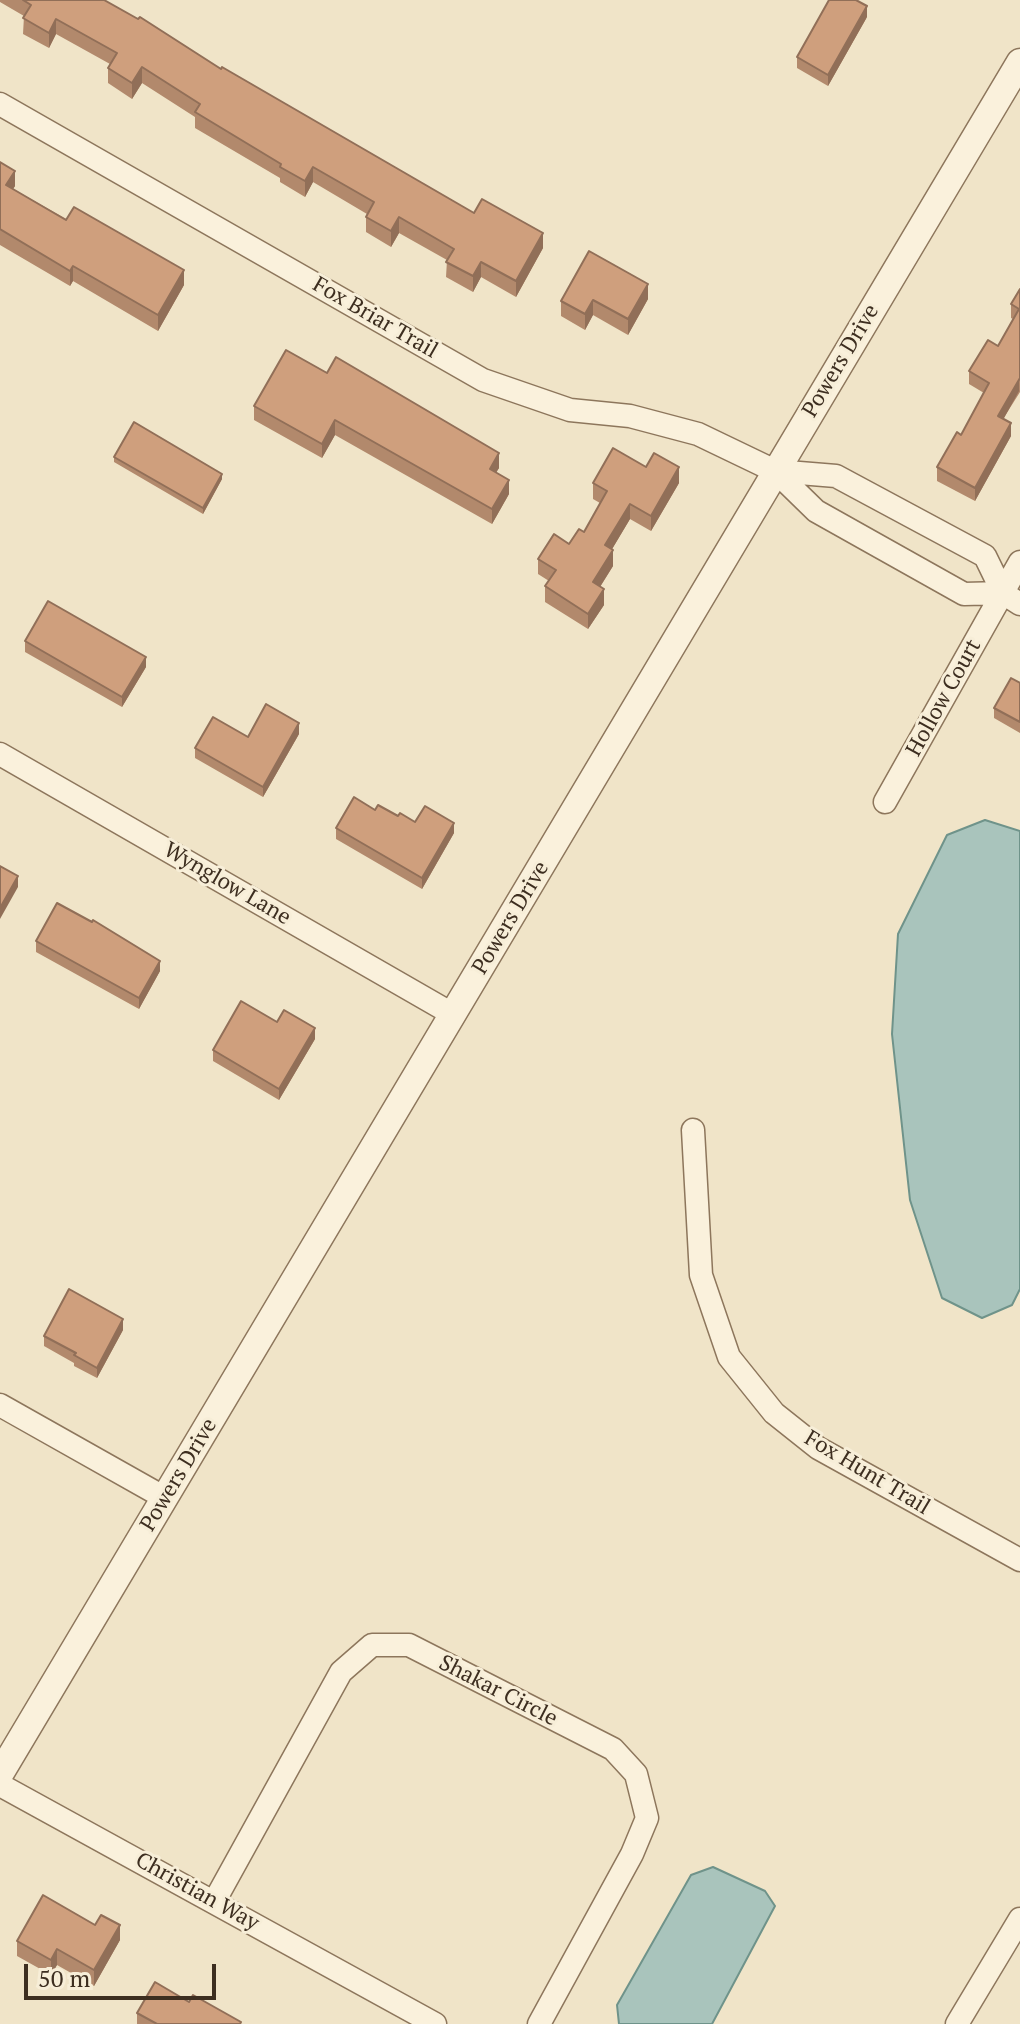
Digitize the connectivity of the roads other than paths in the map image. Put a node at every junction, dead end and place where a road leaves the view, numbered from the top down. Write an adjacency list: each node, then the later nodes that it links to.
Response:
1 (1020, 62): 3 (street, Powers Drive)
2 (0, 104): 3 (street, Fox Briar Trail)
3 (775, 471): 5 (street, Fox Briar Trail); 5 (street, Fox Briar Trail); 8 (street, Powers Drive)
4 (1020, 562): 5 (street, Hollow Court)
5 (1011, 599): 7 (street, Hollow Court)
6 (0, 754): 8 (street, Wynglow Lane)
7 (885, 802)
8 (454, 1015): 11 (street, Powers Drive)
9 (693, 1130): 12 (street, Fox Hunt Trail)
10 (0, 1405): 11 (street)
11 (165, 1498): 13 (street, Powers Drive)
12 (1020, 1560)
13 (0, 1774)
14 (0, 1785): 15 (street, Christian Way)
15 (214, 1902): 17 (street, Christian Way); 18 (street, Shakar Circle)
16 (1020, 1919): 19 (street)
17 (435, 2024)
18 (539, 2024)
19 (957, 2024)

